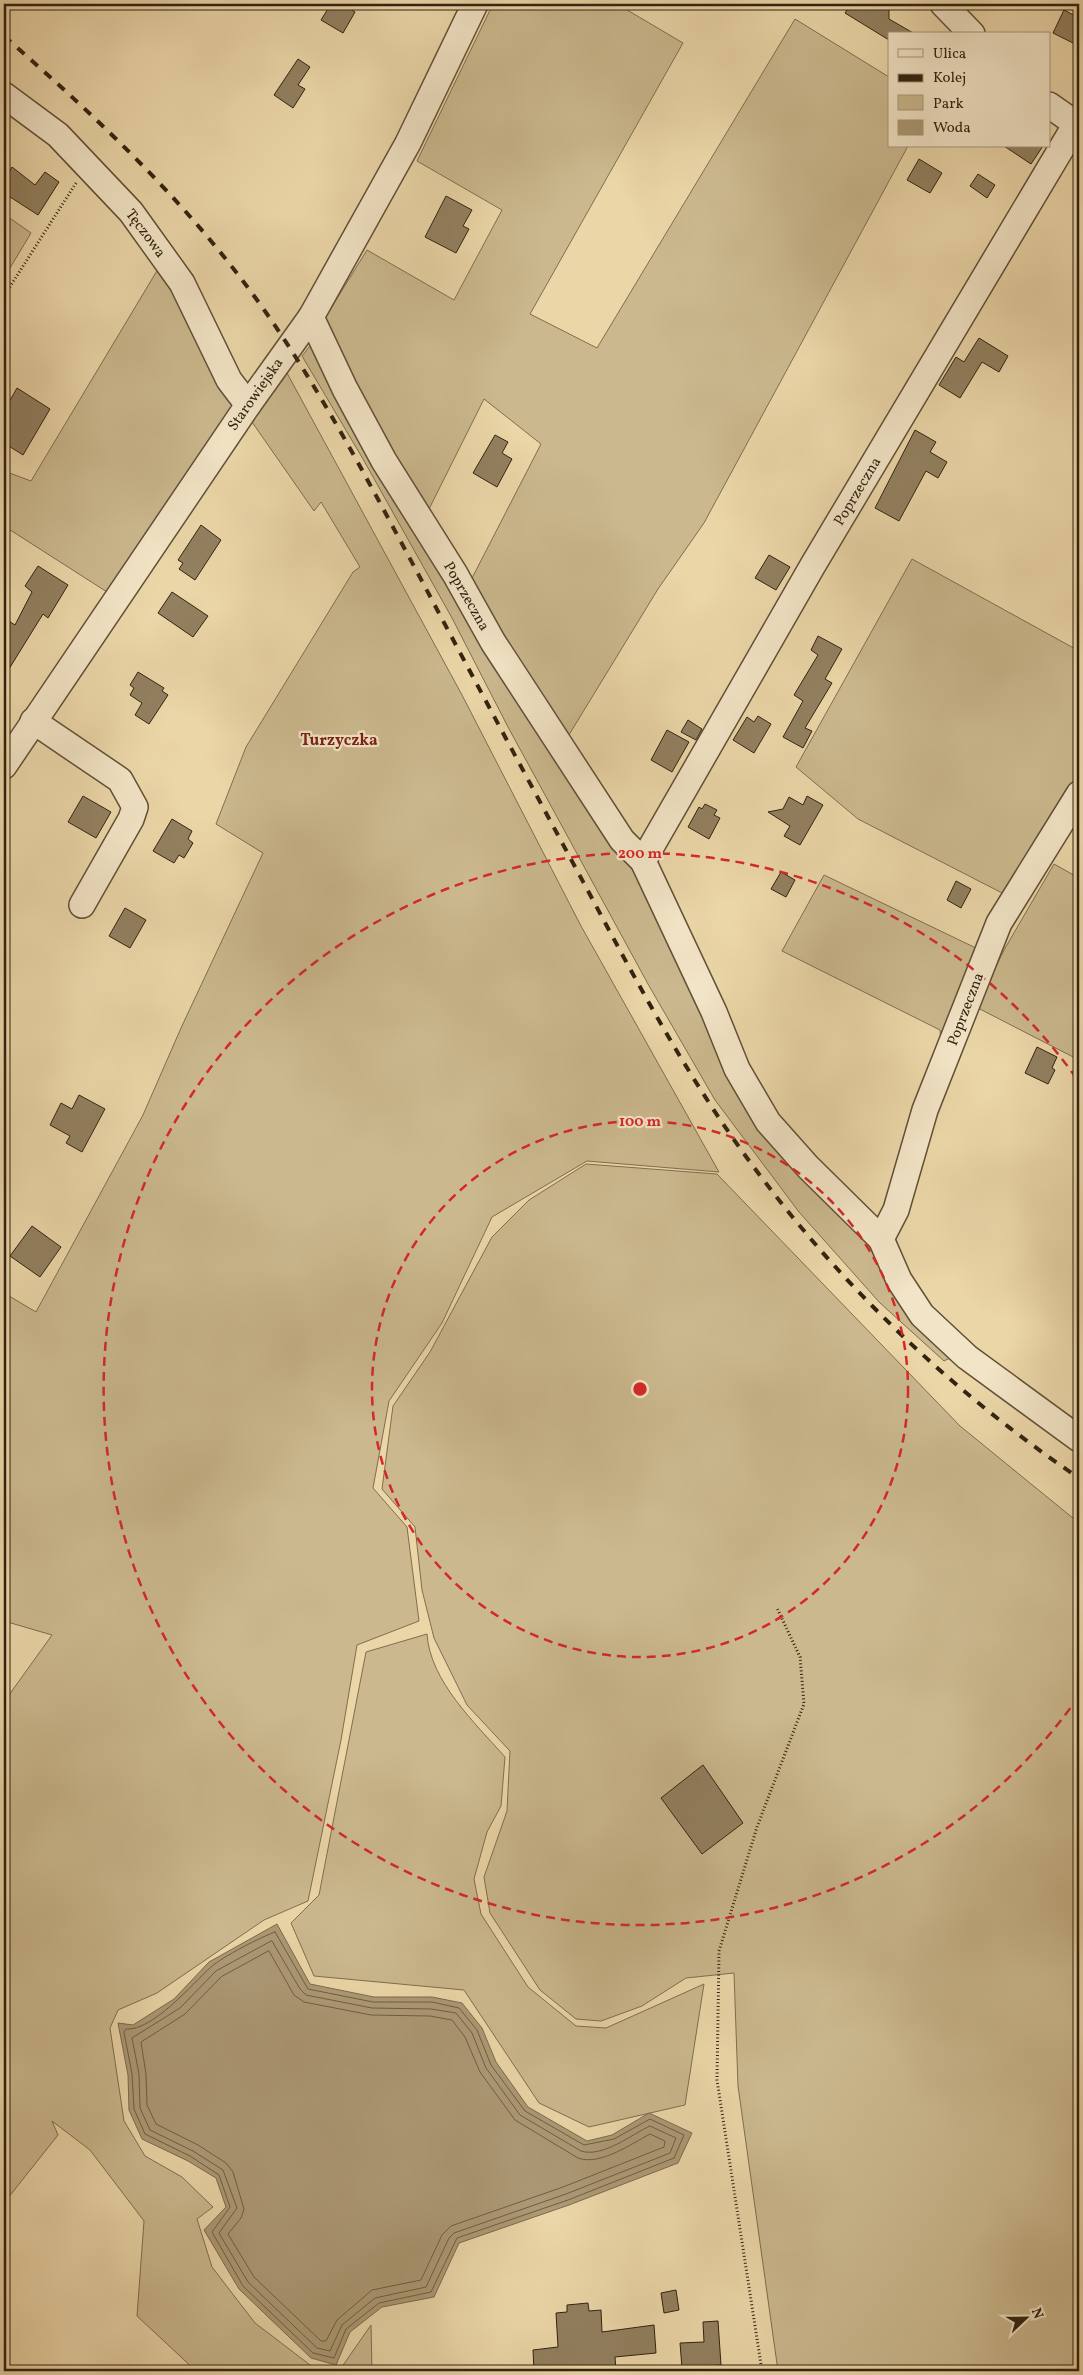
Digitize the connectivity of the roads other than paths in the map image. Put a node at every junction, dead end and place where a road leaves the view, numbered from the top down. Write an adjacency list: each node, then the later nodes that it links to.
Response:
1 (475, 4): 7 (street, Starowiejska)
2 (942, 4): 3 (street)
3 (970, 32)
4 (4, 94): 8 (street, Tęczowa)
5 (1050, 106): 6 (street, Poprzeczna)
6 (1078, 125): 12 (street, Poprzeczna)
7 (311, 317): 8 (street, Starowiejska); 12 (street, Poprzeczna)
8 (248, 405): 9 (street, Starowiejska)
9 (33, 721): 10 (street, Starowiejska); 13 (street)
10 (4, 766)
11 (1079, 794): 14 (street, Poprzeczna)
12 (643, 861): 14 (street, Poprzeczna)
13 (82, 905)
14 (881, 1239): 15 (street, Poprzeczna)
15 (1079, 1439)

